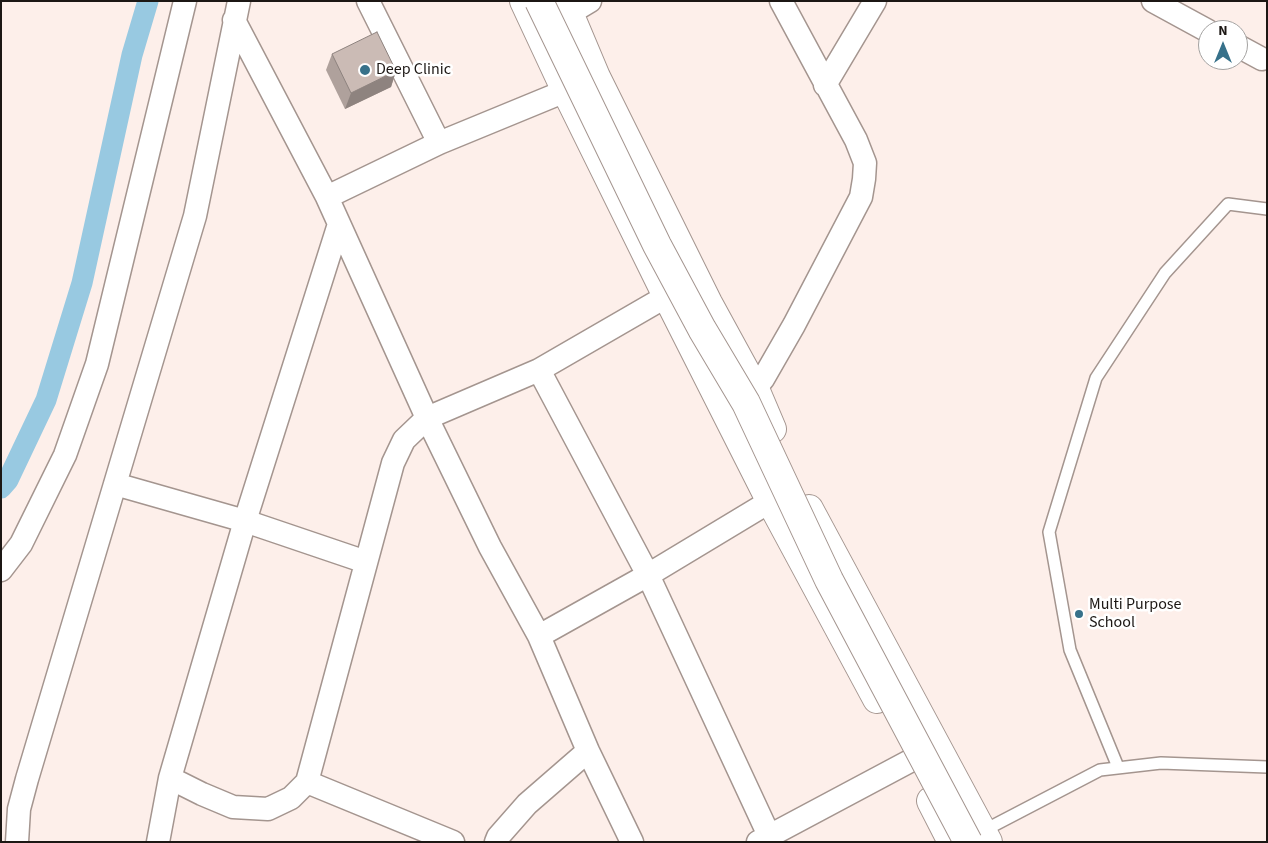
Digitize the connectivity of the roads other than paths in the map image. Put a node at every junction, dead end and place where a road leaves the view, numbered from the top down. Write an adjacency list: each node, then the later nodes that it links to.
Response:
1 (185, 1): 29 (street)
2 (368, 1): 16 (street)
3 (524, 1): 9 (street)
4 (781, 1): 14 (street)
5 (875, 1): 14 (street)
6 (1153, 1): 10 (street)
7 (574, 5): 9 (street); 13 (street)
8 (236, 11): 17 (street); 24 (street)
9 (538, 14): 15 (street); 39 (street, bridge)
10 (1198, 25)
11 (1248, 51): 12 (street)
12 (1262, 59)
13 (596, 76): 15 (street); 22 (street)
14 (825, 86): 22 (street)
15 (566, 91): 16 (street); 20 (street)
16 (439, 143): 17 (street)
17 (327, 197): 19 (street)
18 (1267, 209): 34 (lane)
19 (339, 224): 23 (street); 27 (street)
20 (667, 296): 21 (street); 26 (street)
21 (540, 370): 23 (street); 30 (street)
22 (755, 389): 25 (street)
23 (427, 418): 28 (street); 31 (street)
24 (115, 484): 27 (street); 38 (street)
25 (796, 485): 26 (street); 39 (street)
26 (771, 502): 30 (street); 33 (street)
27 (245, 521): 28 (street); 36 (street)
28 (366, 562): 37 (street)
29 (1, 570)
30 (648, 575): 31 (street); 40 (street)
31 (540, 636): 32 (street)
32 (588, 750): 44 (street); 45 (street)
33 (910, 761): 40 (street); 46 (street)
34 (1118, 767): 35 (lane); 39 (lane)
35 (1267, 767)
36 (170, 778): 37 (street); 42 (street)
37 (307, 782): 43 (street)
38 (10, 809): 41 (street)
39 (980, 838)
40 (766, 840)
41 (17, 842)
42 (158, 842)
43 (453, 842)
44 (496, 842)
45 (632, 842)
46 (952, 842)

